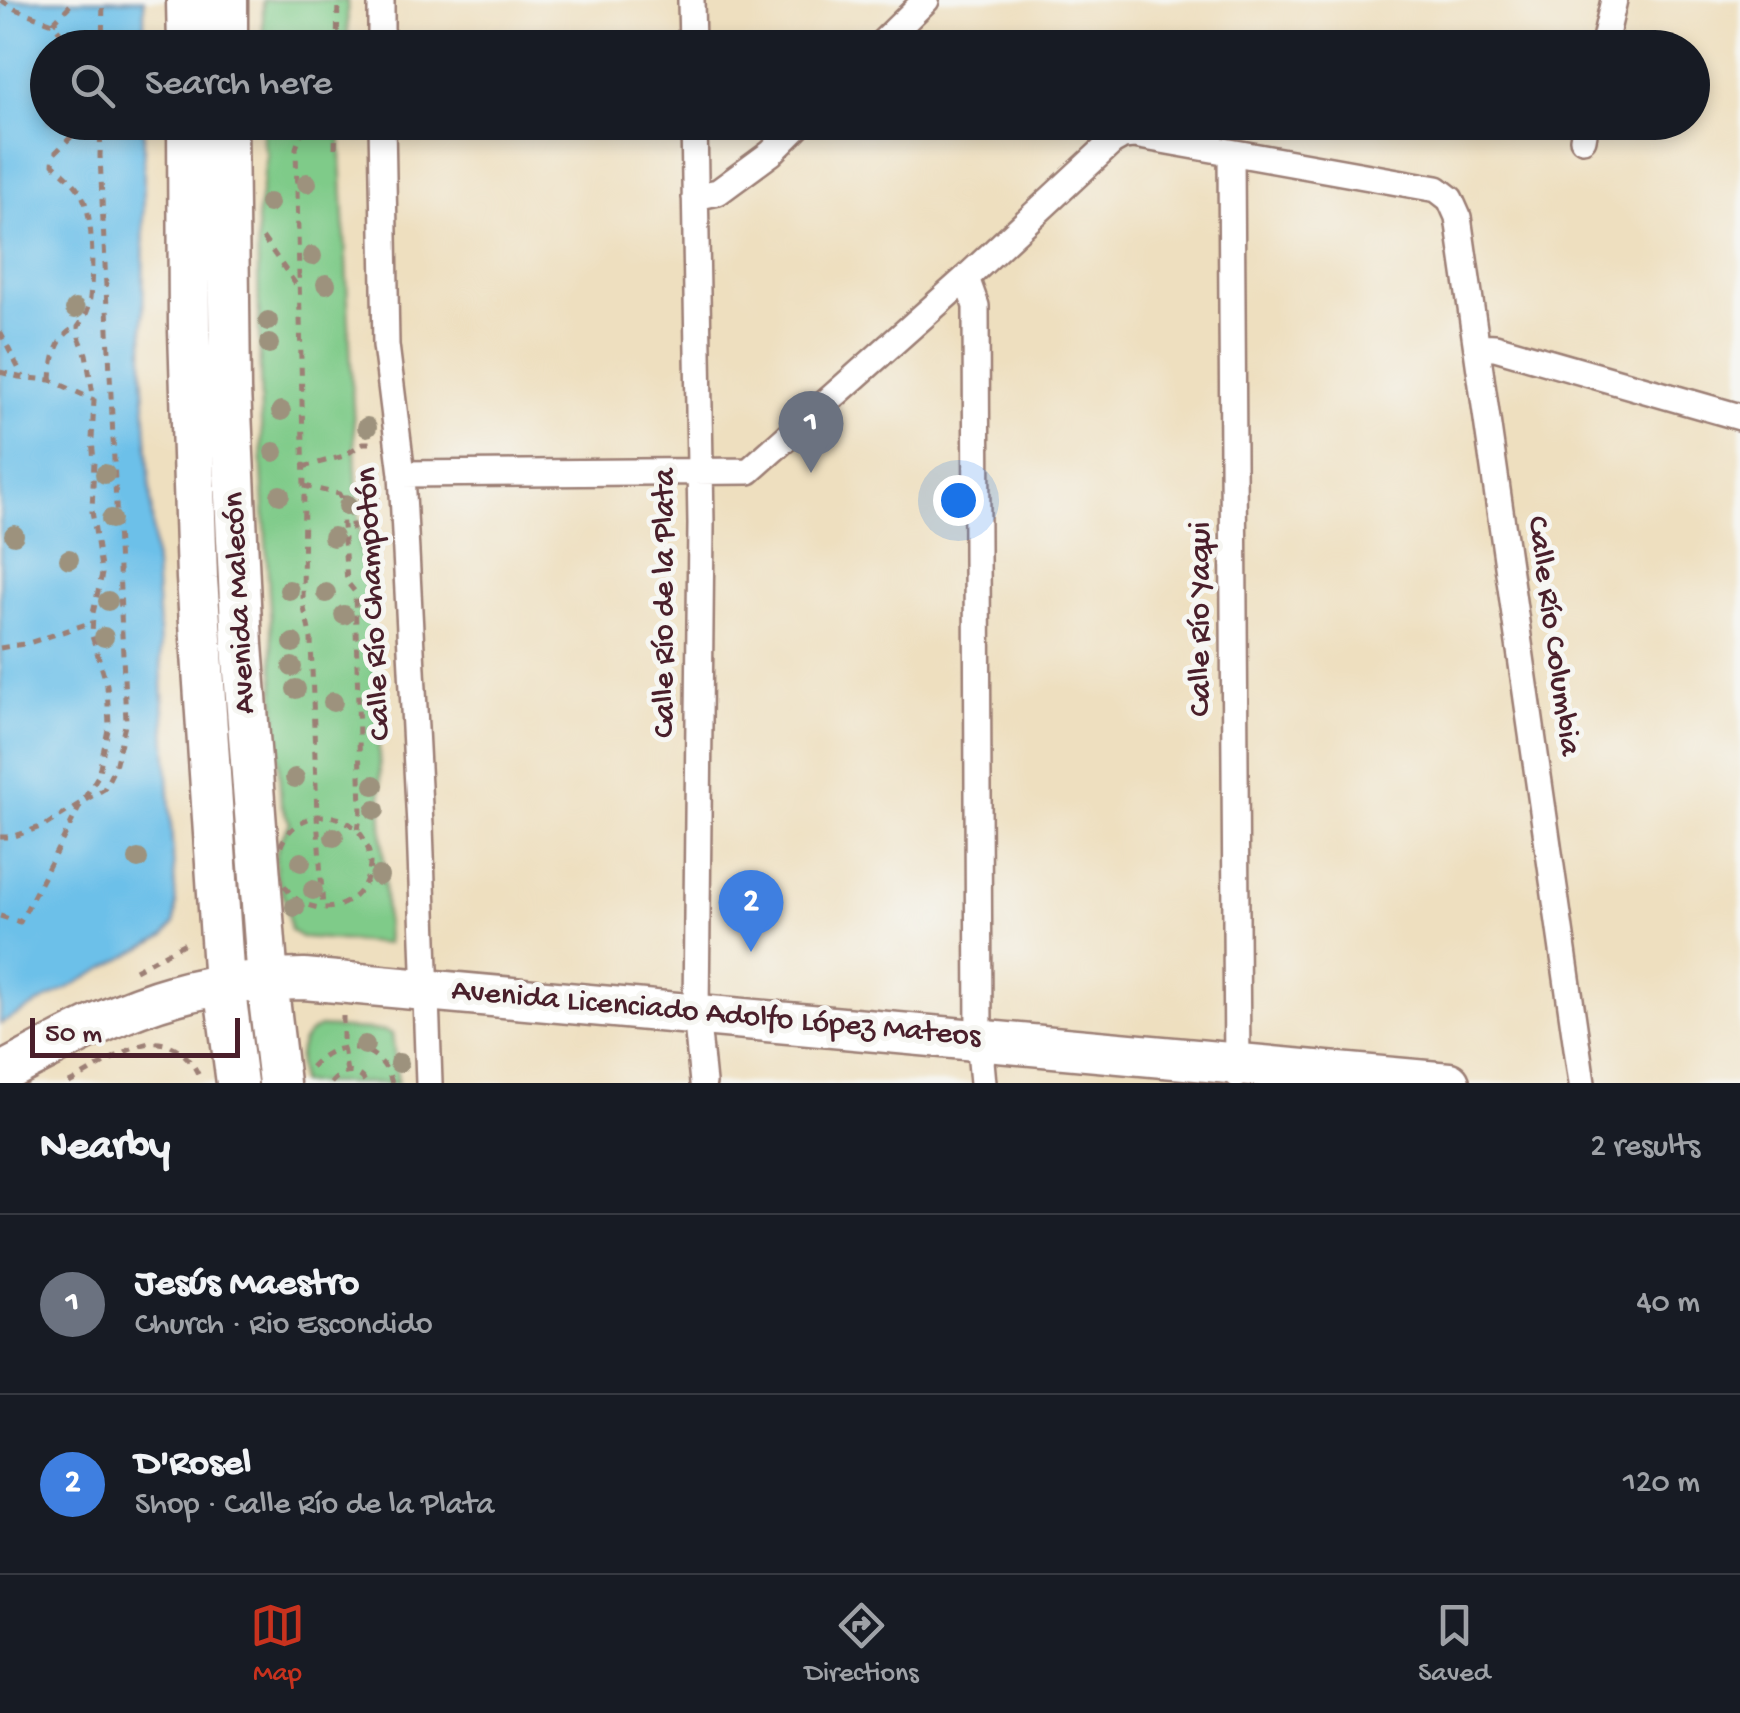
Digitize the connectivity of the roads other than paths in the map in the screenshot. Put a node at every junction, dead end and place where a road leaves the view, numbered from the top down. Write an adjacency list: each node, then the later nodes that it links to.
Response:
1 (188, 0): 7 (main road)
2 (227, 0): 8 (main road)
3 (380, 0): 9 (street)
4 (691, 0): 10 (street)
5 (1614, 0): 12 (street)
6 (916, 5): 11 (street)
7 (188, 30)
8 (227, 30)
9 (381, 30)
10 (692, 30)
11 (893, 30)
12 (1608, 30)
13 (188, 140): 28 (main road, Avenida Malecón)
14 (228, 140): 27 (main road, Avenida Malecón)
15 (382, 140): 26 (street, Calle Río Champotón)
16 (694, 140): 21 (street, Calle Río de la Plata)
17 (784, 140): 21 (street)
18 (1116, 140): 22 (street)
19 (1160, 140): 20 (street)
20 (1231, 154): 23 (street, Calle Río Columbia); 32 (street, Calle Río Yaqui)
21 (695, 198): 25 (street, Calle Río de la Plata)
22 (966, 278): 25 (street); 31 (street)
23 (1478, 346): 24 (street); 40 (street, Calle Río Columbia)
24 (1740, 418)
25 (700, 471): 26 (street); 30 (street, Calle Río de la Plata)
26 (403, 484): 29 (street, Calle Río Champotón)
27 (268, 980): 28 (main road, Avenida Licenciado Adolfo López Mateos); 29 (main road, Avenida Licenciado Adolfo López Mateos); 34 (main road, Avenida Malecón)
28 (224, 984): 33 (main road, Avenida Licenciado Adolfo López Mateos); 35 (main road, Avenida Malecón)
29 (425, 988): 30 (main road, Avenida Licenciado Adolfo López Mateos); 36 (street, Calle Río Champotón)
30 (696, 1013): 31 (main road, Avenida Licenciado Adolfo López Mateos); 37 (street, Calle Río de la Plata)
31 (979, 1040): 32 (main road, Avenida Licenciado Adolfo López Mateos); 38 (street)
32 (1237, 1073): 39 (main road, Avenida Licenciado Adolfo López Mateos)
33 (0, 1074)
34 (294, 1076)
35 (236, 1083)
36 (430, 1083)
37 (703, 1083)
38 (984, 1083)
39 (1449, 1083)
40 (1582, 1083)

